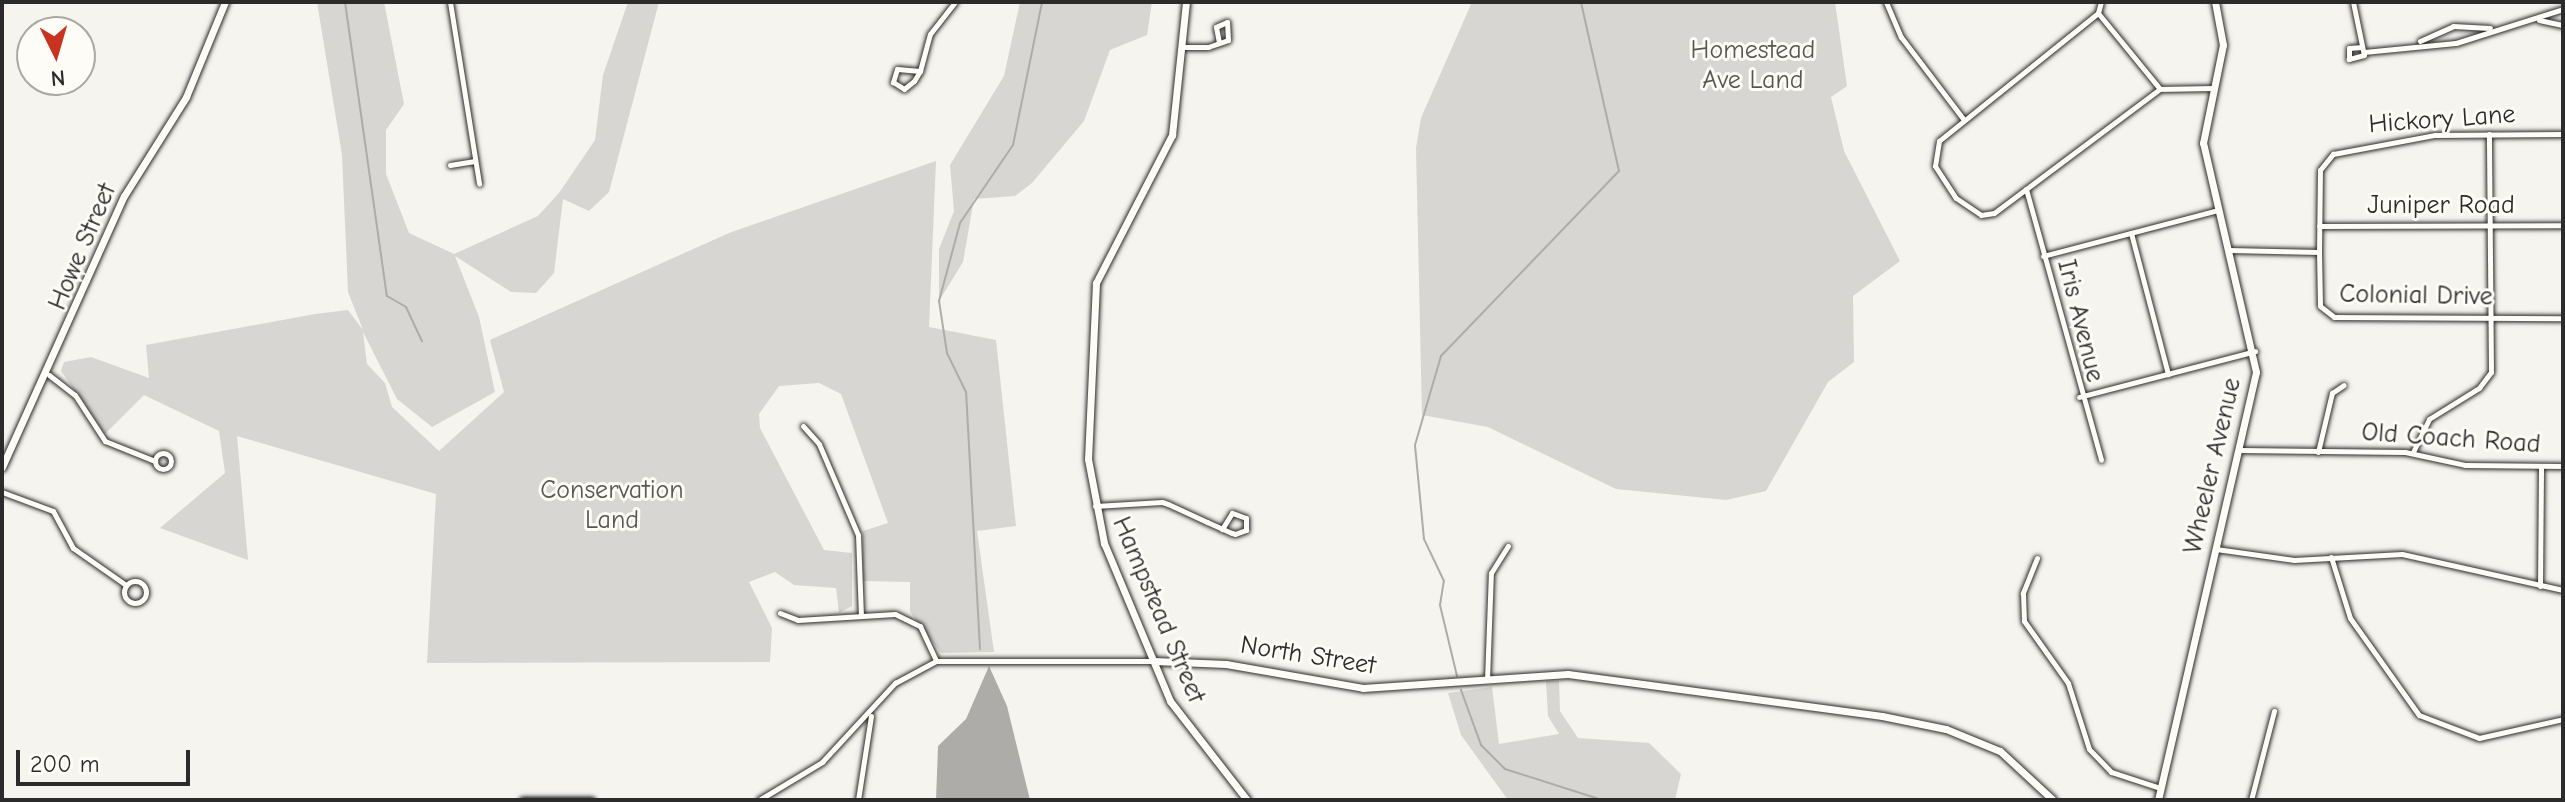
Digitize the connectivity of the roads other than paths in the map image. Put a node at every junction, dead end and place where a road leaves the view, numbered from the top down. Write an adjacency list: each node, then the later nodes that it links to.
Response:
1 (225, 2): 39 (street, Howe Street)
2 (450, 2): 23 (street)
3 (955, 2): 17 (street)
4 (1186, 2): 16 (street, Hampstead Street)
5 (1886, 2): 20 (street)
6 (2101, 2): 10 (street)
7 (2215, 2): 18 (street, Wheeler Avenue)
8 (2353, 2): 14 (street)
9 (2563, 9): 11 (street)
10 (2098, 13): 19 (street); 20 (street)
11 (2538, 20): 12 (street); 13 (street)
12 (2563, 25)
13 (2490, 28): 14 (street); 14 (street)
14 (2419, 41)
15 (1219, 42): 16 (street)
16 (1184, 47): 52 (street, Hampstead Street)
17 (920, 71): 17 (street)
18 (2210, 88): 19 (street); 27 (street, Wheeler Avenue)
19 (2160, 89): 26 (street)
20 (1964, 120): 26 (street)
21 (2489, 134): 22 (street, Hickory Lane); 28 (street); 30 (street, Hickory Lane)
22 (2563, 134)
23 (475, 161): 24 (street); 25 (street)
24 (450, 165)
25 (479, 184)
26 (2026, 189): 34 (street, Iris Avenue)
27 (2218, 210): 31 (street); 32 (street, Wheeler Avenue)
28 (2490, 225): 29 (street, Juniper Road); 30 (street, Juniper Road); 35 (street)
29 (2563, 225)
30 (2319, 226): 33 (street, Hickory Lane)
31 (2131, 233): 34 (street); 38 (street)
32 (2229, 250): 33 (street, Colonial Drive); 37 (street, Wheeler Avenue)
33 (2319, 252): 35 (street, Colonial Drive)
34 (2043, 256): 41 (street, Iris Avenue)
35 (2491, 318): 36 (street, Colonial Drive); 45 (street)
36 (2563, 318)
37 (2255, 351): 38 (street); 43 (street, Wheeler Avenue)
38 (2168, 374): 41 (street)
39 (49, 375): 47 (street); 50 (street, Howe Street)
40 (2344, 385): 44 (street)
41 (2079, 397): 46 (street, Iris Avenue)
42 (803, 426): 62 (street)
43 (2240, 450): 44 (street, Old Coach Road); 55 (street, Wheeler Avenue)
44 (2318, 452): 45 (street, Old Coach Road)
45 (2413, 452): 48 (street, Old Coach Road)
46 (2101, 460)
47 (155, 461)
48 (2541, 466): 49 (street, Old Coach Road); 59 (street)
49 (2563, 466)
50 (2, 467)
51 (2, 492): 58 (street)
52 (1095, 506): 53 (street); 64 (street, Hampstead Street)
53 (1222, 529): 53 (street)
54 (1508, 546): 65 (street)
55 (2216, 549): 56 (street); 69 (street, Wheeler Avenue)
56 (2331, 557): 59 (street); 68 (street)
57 (2037, 558): 69 (street)
58 (126, 585): 58 (street)
59 (2540, 586): 60 (street)
60 (2563, 590)
61 (780, 613): 62 (street)
62 (861, 616): 63 (street)
63 (936, 661): 64 (street, North Street); 67 (street, North Street)
64 (1154, 661): 65 (street, North Street); 74 (street, Hampstead Street)
65 (1487, 680): 75 (street, North Street)
66 (2274, 711): 77 (street)
67 (871, 716): 72 (street, North Street); 73 (street)
68 (2563, 719)
69 (2160, 788): 76 (street, Wheeler Avenue)
70 (522, 800): 71 (street)
71 (592, 800)
72 (759, 800)
73 (858, 800)
74 (1247, 800)
75 (2053, 800)
76 (2158, 800)
77 (2251, 800)

